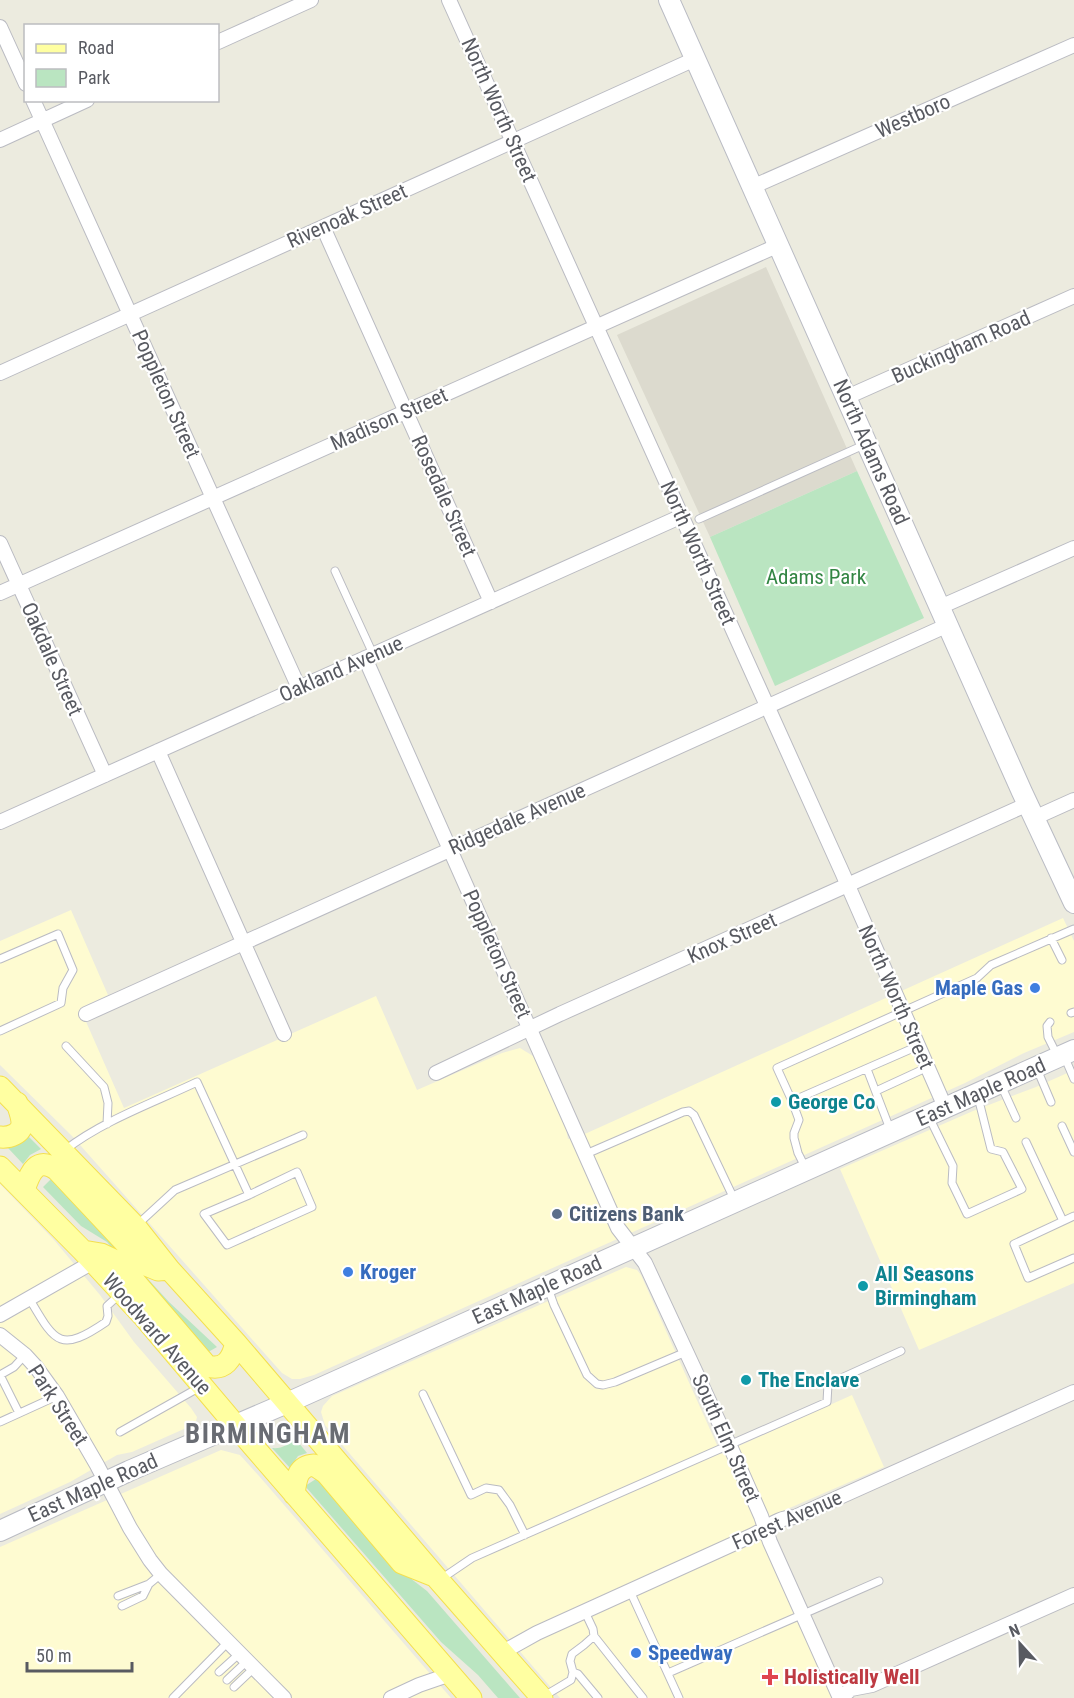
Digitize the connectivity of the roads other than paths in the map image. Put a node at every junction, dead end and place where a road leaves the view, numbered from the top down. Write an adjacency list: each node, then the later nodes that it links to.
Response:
1 (310, 0): 5 (street)
2 (449, 0): 13 (street, North Worth Street)
3 (669, 0): 7 (main road, North Adams Road)
4 (0, 27): 8 (street)
5 (219, 42)
6 (1074, 45): 14 (street, Westboro)
7 (695, 59): 13 (street, Rivenoak Street); 14 (main road, North Adams Road)
8 (24, 80)
9 (34, 102): 11 (street, Poppleton Street)
10 (83, 102): 11 (street)
11 (42, 121): 12 (street); 18 (street, Poppleton Street)
12 (0, 140)
13 (513, 141): 15 (street, Rivenoak Street); 19 (street, North Worth Street)
14 (753, 187): 16 (main road, North Adams Road)
15 (322, 227): 18 (street, Rivenoak Street); 22 (street, Rosedale Street)
16 (778, 245): 19 (street, Madison Street); 21 (main road, North Adams Road)
17 (1074, 296): 21 (street, Buckingham Road)
18 (130, 314): 20 (street, Rivenoak Street); 24 (street, Poppleton Street)
19 (596, 326): 22 (street, Madison Street); 25 (street, North Worth Street)
20 (0, 373)
21 (847, 397): 23 (main road, North Adams Road)
22 (406, 411): 24 (street, Madison Street); 32 (street, Rosedale Street)
23 (868, 444): 26 (lane); 33 (main road, North Adams Road)
24 (213, 498): 30 (street, Madison Street); 35 (street, Poppleton Street)
25 (682, 516): 32 (street, Oakland Avenue); 36 (street, North Worth Street)
26 (699, 519)
27 (0, 543): 30 (street, Oakdale Street)
28 (1074, 548): 33 (street, Ridgedale Avenue)
29 (335, 571): 34 (lane)
30 (19, 585): 31 (street, Madison Street); 38 (street, Oakdale Street)
31 (0, 593)
32 (491, 602): 34 (street, Oakland Avenue)
33 (944, 616): 36 (street, Ridgedale Avenue); 40 (main road, North Adams Road)
34 (369, 656): 35 (street, Oakland Avenue); 42 (street, Poppleton Street)
35 (299, 688): 37 (street, Oakland Avenue)
36 (767, 706): 42 (street, Ridgedale Avenue); 43 (street, North Worth Street)
37 (158, 751): 38 (street, Oakland Avenue); 47 (street)
38 (105, 775): 41 (street, Oakland Avenue)
39 (1074, 800): 40 (street, Knox Street)
40 (1031, 811): 43 (street, Knox Street); 44 (main road, North Adams Road)
41 (0, 822)
42 (450, 849): 47 (street, Ridgedale Avenue); 53 (street, Poppleton Street)
43 (847, 885): 50 (street, North Worth Street); 53 (street, Knox Street)
44 (1074, 903)
45 (1074, 928): 46 (lane)
46 (1051, 938): 49 (lane); 50 (lane)
47 (244, 942): 51 (street, Ridgedale Avenue); 55 (street)
48 (0, 959): 54 (lane)
49 (1062, 960)
50 (903, 1012): 57 (street, North Worth Street); 68 (lane)
51 (86, 1014)
52 (1050, 1022): 58 (lane)
53 (530, 1029): 62 (street, Knox Street); 81 (street, Poppleton Street)
54 (0, 1031)
55 (284, 1034)
56 (66, 1046): 73 (lane)
57 (918, 1046): 59 (street, North Worth Street); 61 (lane)
58 (1065, 1054): 60 (main road, East Maple Road); 63 (lane)
59 (928, 1067): 66 (lane); 71 (street, North Worth Street)
60 (1036, 1068): 64 (main road, East Maple Road); 69 (lane)
61 (867, 1069): 66 (lane); 68 (lane)
62 (436, 1073)
63 (1074, 1078)
64 (1001, 1083): 67 (main road, East Maple Road); 72 (lane)
65 (0, 1087): 70 (main road)
66 (876, 1091): 75 (lane)
67 (977, 1093): 71 (main road, East Maple Road); 71 (lane)
68 (792, 1101): 84 (lane)
69 (1052, 1102)
70 (17, 1103): 77 (main road); 79 (main road)
71 (937, 1111): 75 (main road, East Maple Road)
72 (1016, 1118)
73 (107, 1124): 79 (lane); 82 (lane)
74 (1062, 1125): 80 (lane)
75 (891, 1131): 84 (main road, East Maple Road)
76 (303, 1135): 82 (lane)
77 (0, 1137)
78 (1026, 1142): 89 (lane)
79 (63, 1151): 90 (main road)
80 (1074, 1152)
81 (586, 1154): 87 (lane); 91 (street, Poppleton Street)
82 (236, 1164): 86 (lane); 90 (lane)
83 (0, 1167): 85 (main road, Woodward Avenue)
84 (806, 1170): 87 (main road, East Maple Road)
85 (24, 1190): 92 (main road, Woodward Avenue); 94 (main road)
86 (249, 1195): 86 (lane)
87 (735, 1202): 91 (main road, East Maple Road)
88 (1074, 1216): 89 (lane)
89 (1064, 1221): 93 (lane)
90 (135, 1226): 94 (main road)
91 (633, 1247): 95 (main road, East Maple Road); 102 (street, South Elm Street)
92 (88, 1256): 96 (main road, Woodward Avenue); 97 (street); 100 (main road)
93 (1074, 1258)
94 (169, 1269): 100 (main road)
95 (548, 1286): 102 (lane); 108 (main road, East Maple Road)
96 (122, 1292): 97 (lane); 104 (main road, Woodward Avenue)
97 (29, 1298): 98 (street)
98 (0, 1315)
99 (0, 1335): 103 (street, Park Street)
100 (236, 1343): 108 (main road)
101 (901, 1351): 113 (lane)
102 (687, 1352): 113 (street, South Elm Street)
103 (25, 1355): 107 (street, Park Street); 109 (lane)
104 (202, 1386): 111 (main road, Woodward Avenue); 112 (lane)
105 (1074, 1392): 116 (street, Forest Avenue)
106 (423, 1394): 118 (lane)
107 (57, 1396): 109 (lane); 114 (street, Park Street)
108 (286, 1402): 111 (main road, East Maple Road); 120 (main road)
109 (19, 1413): 110 (lane)
110 (0, 1422)
111 (236, 1425): 114 (main road, East Maple Road); 115 (main road, Woodward Avenue)
112 (120, 1432)
113 (730, 1446): 116 (street, South Elm Street); 118 (lane)
114 (106, 1483): 117 (main road, East Maple Road); 119 (street, Park Street)
115 (294, 1494): 120 (main road); 137 (main road, Woodward Avenue)
116 (765, 1529): 123 (street, Forest Avenue); 128 (street, South Elm Street)
117 (0, 1531)
118 (525, 1535): 120 (lane)
119 (161, 1574): 122 (lane); 130 (street, Park Street)
120 (437, 1578): 131 (main road)
121 (879, 1581): 128 (lane)
122 (149, 1584): 125 (lane); 126 (lane)
123 (630, 1591): 127 (street, Forest Avenue); 135 (lane)
124 (1074, 1595): 147 (street)
125 (118, 1596)
126 (122, 1606)
127 (585, 1611): 129 (lane); 131 (street, Forest Avenue)
128 (803, 1614): 135 (lane); 147 (street, South Elm Street)
129 (594, 1636): 134 (lane); 145 (lane)
130 (228, 1642): 132 (street, Park Street); 139 (lane)
131 (503, 1652): 143 (main road)
132 (247, 1660): 133 (lane); 136 (lane); 138 (lane); 140 (street, Park Street)
133 (219, 1672)
134 (573, 1672): 143 (lane); 144 (lane)
135 (668, 1673): 146 (lane)
136 (227, 1680)
137 (460, 1685): 141 (street); 142 (main road, Woodward Avenue)
138 (234, 1687)
139 (173, 1698)
140 (284, 1698)
141 (391, 1698)
142 (482, 1698)
143 (542, 1698)
144 (598, 1698)
145 (643, 1698)
146 (680, 1698)
147 (841, 1698)

